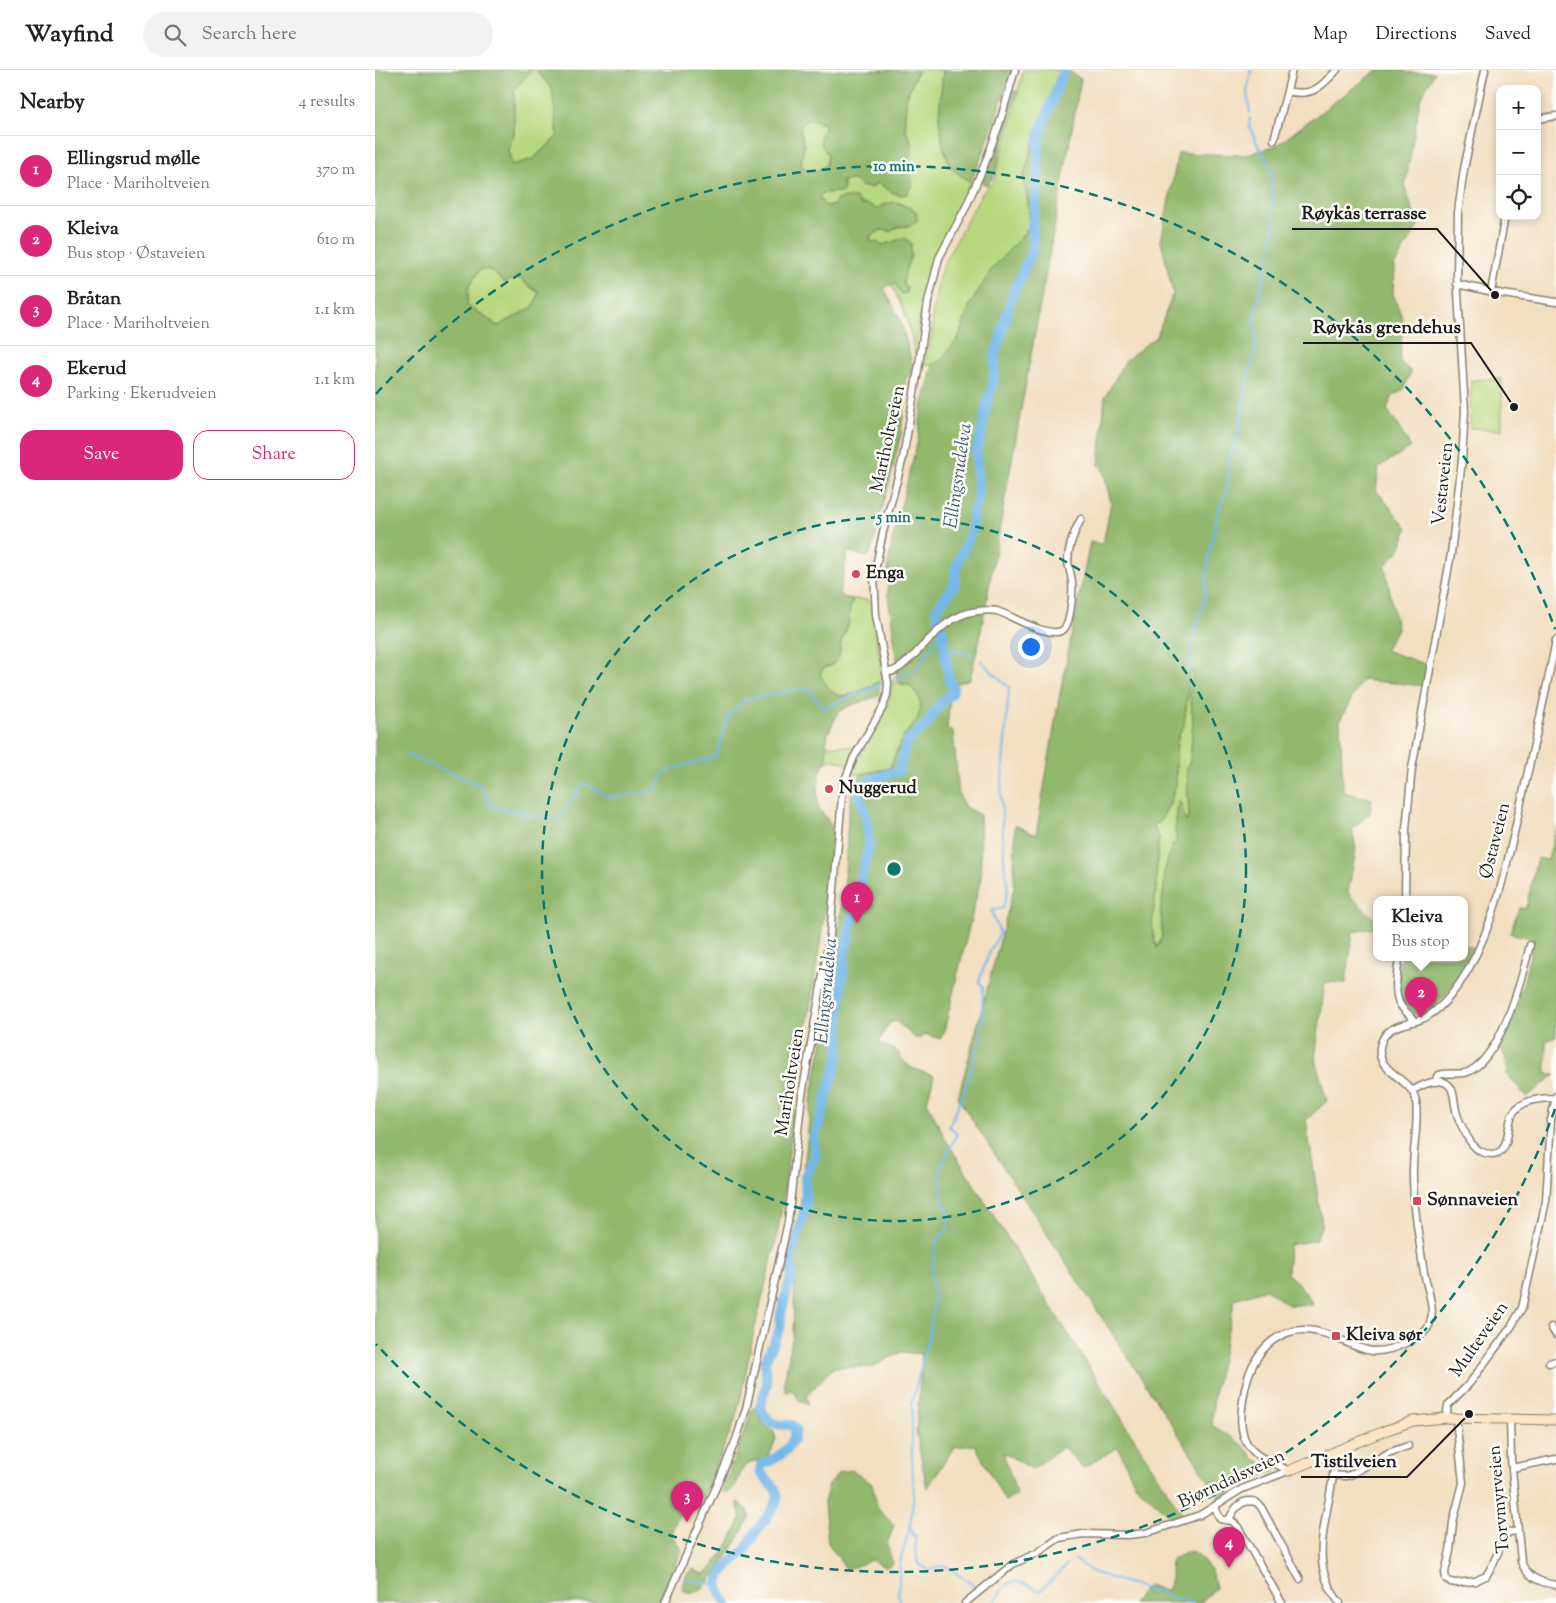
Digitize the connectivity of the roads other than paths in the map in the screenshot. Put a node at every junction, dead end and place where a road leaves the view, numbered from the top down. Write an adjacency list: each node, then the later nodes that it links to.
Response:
1 (1015, 70): 15 (street, Mariholtveien)
2 (1292, 70): 5 (street)
3 (1337, 70): 5 (street)
4 (1485, 70): 10 (street, Vestaveien)
5 (1287, 90): 8 (street)
6 (1556, 116): 7 (street)
7 (1541, 118)
8 (1274, 140)
9 (1504, 220): 11 (street)
10 (1457, 284): 11 (street); 16 (street, Vestaveien)
11 (1491, 292): 12 (street)
12 (1556, 302)
13 (1081, 519): 15 (street)
14 (1556, 640): 19 (street, Østaveien)
15 (886, 673): 40 (street, Mariholtveien)
16 (1405, 896)
17 (1530, 945): 20 (street)
18 (1399, 961): 19 (street)
19 (1414, 1021): 21 (street)
20 (1436, 1082): 21 (street); 22 (street)
21 (1413, 1090): 33 (street)
22 (1555, 1097): 25 (street, Multeveien)
23 (1551, 1328): 24 (street)
24 (1556, 1335)
25 (1446, 1418): 26 (street, Bjørndalsveien); 30 (street, Bjørndalsveien)
26 (1456, 1419): 27 (street, Bjørndalsveien); 37 (street)
27 (1510, 1419): 28 (street, Bjørndalsveien); 32 (street, Torvmyrveien)
28 (1556, 1420)
29 (1408, 1446): 34 (street)
30 (1332, 1454): 33 (street, Bjørndalsveien); 34 (street)
31 (1556, 1459): 32 (street)
32 (1512, 1468): 37 (street, Torvmyrveien)
33 (1288, 1471): 35 (street, Bjørndalsveien)
34 (1333, 1475): 43 (street)
35 (1215, 1507): 36 (street); 41 (street, Bjørndalsveien)
36 (1229, 1520): 38 (street); 42 (street)
37 (1518, 1531): 39 (street, Torvmyrveien)
38 (1300, 1579)
39 (1556, 1585)
40 (665, 1603)
41 (965, 1603)
42 (1282, 1603)
43 (1340, 1603)

